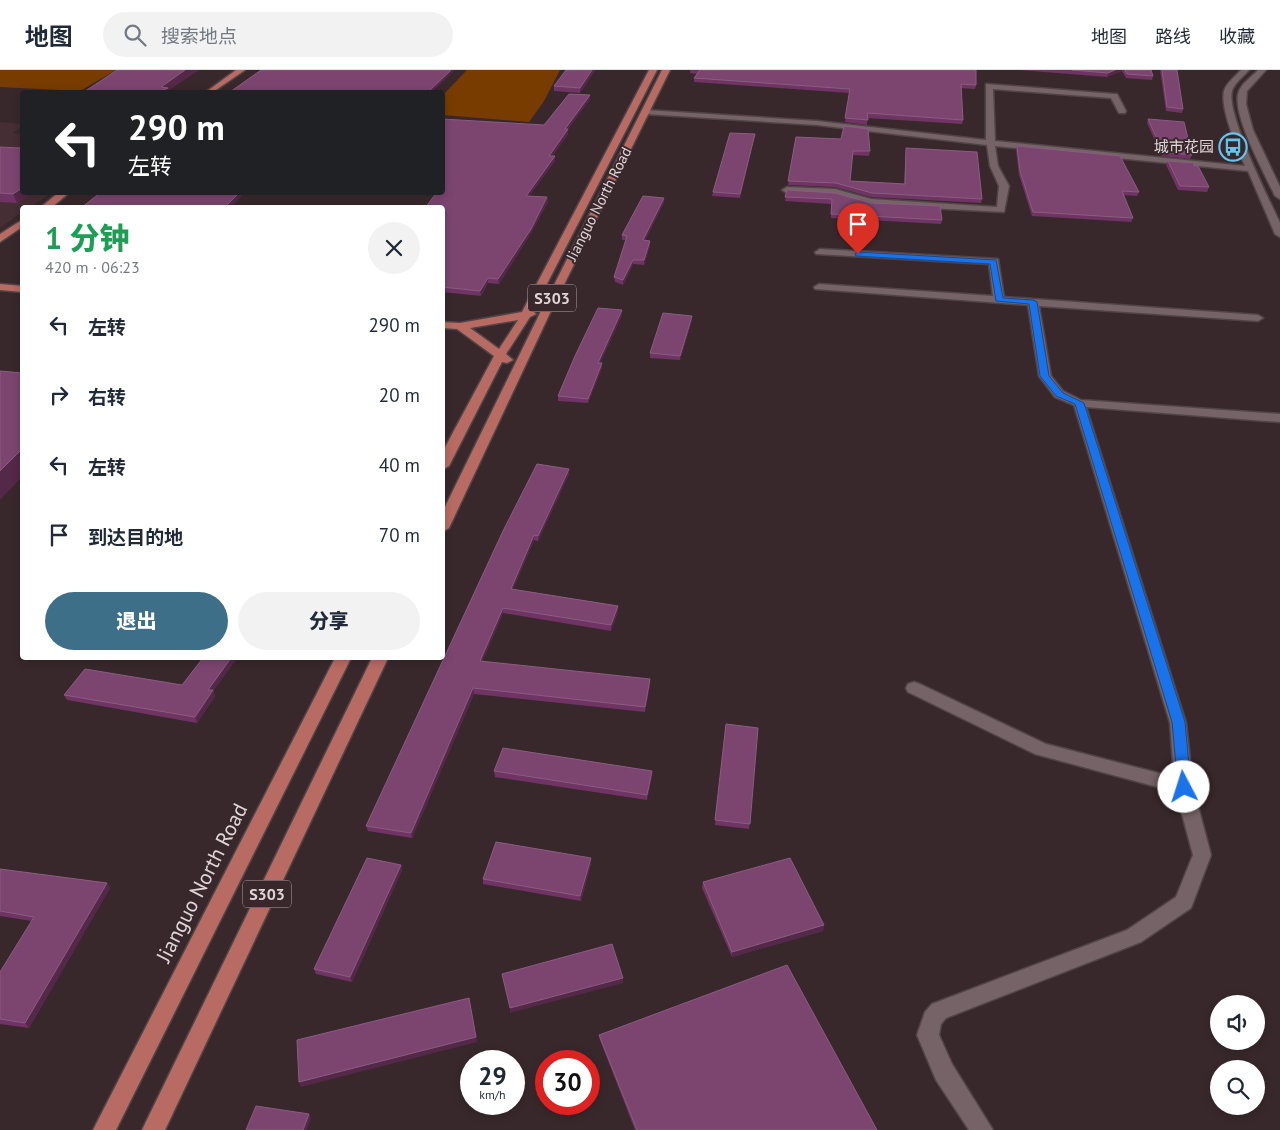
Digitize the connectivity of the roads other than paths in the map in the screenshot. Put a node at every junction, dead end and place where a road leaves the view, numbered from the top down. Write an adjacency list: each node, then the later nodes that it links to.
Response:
1 (241, 70): 6 (main road)
2 (653, 70): 25 (main road, Jianguo North Road)
3 (666, 70): 8 (main road, Jianguo North Road / S303)
4 (1245, 70): 10 (street)
5 (1262, 70): 13 (street)
6 (212, 90)
7 (1122, 111): 9 (street)
8 (645, 112): 9 (street); 24 (main road, Jianguo North Road / S303)
9 (990, 142): 10 (street); 11 (street)
10 (1251, 169): 16 (street)
11 (787, 190)
12 (62, 195): 14 (main road)
13 (1280, 196)
14 (48, 205)
15 (20, 224): 17 (main road)
16 (1280, 234)
17 (0, 239)
18 (820, 252): 22 (street)
19 (0, 287): 21 (main road)
20 (819, 287): 22 (street)
21 (20, 289)
22 (999, 300): 23 (street)
23 (1033, 302): 26 (street); 31 (street)
24 (545, 313): 25 (main road); 30 (main road, Jianguo North Road / S303)
25 (526, 314): 28 (main road); 29 (main road, Jianguo North Road)
26 (1258, 318)
27 (445, 325): 28 (main road)
28 (460, 326): 29 (main road)
29 (500, 355): 30 (main road); 33 (main road, Jianguo North Road)
30 (519, 368): 34 (main road, Jianguo North Road / S303)
31 (1079, 403): 32 (street); 38 (street)
32 (1280, 418)
33 (445, 460)
34 (445, 522)
35 (342, 660): 39 (main road, Jianguo North Road)
36 (379, 660): 40 (main road, S303)
37 (914, 688): 38 (street)
38 (1184, 787): 41 (street)
39 (104, 1130)
40 (153, 1130)
41 (982, 1130)

